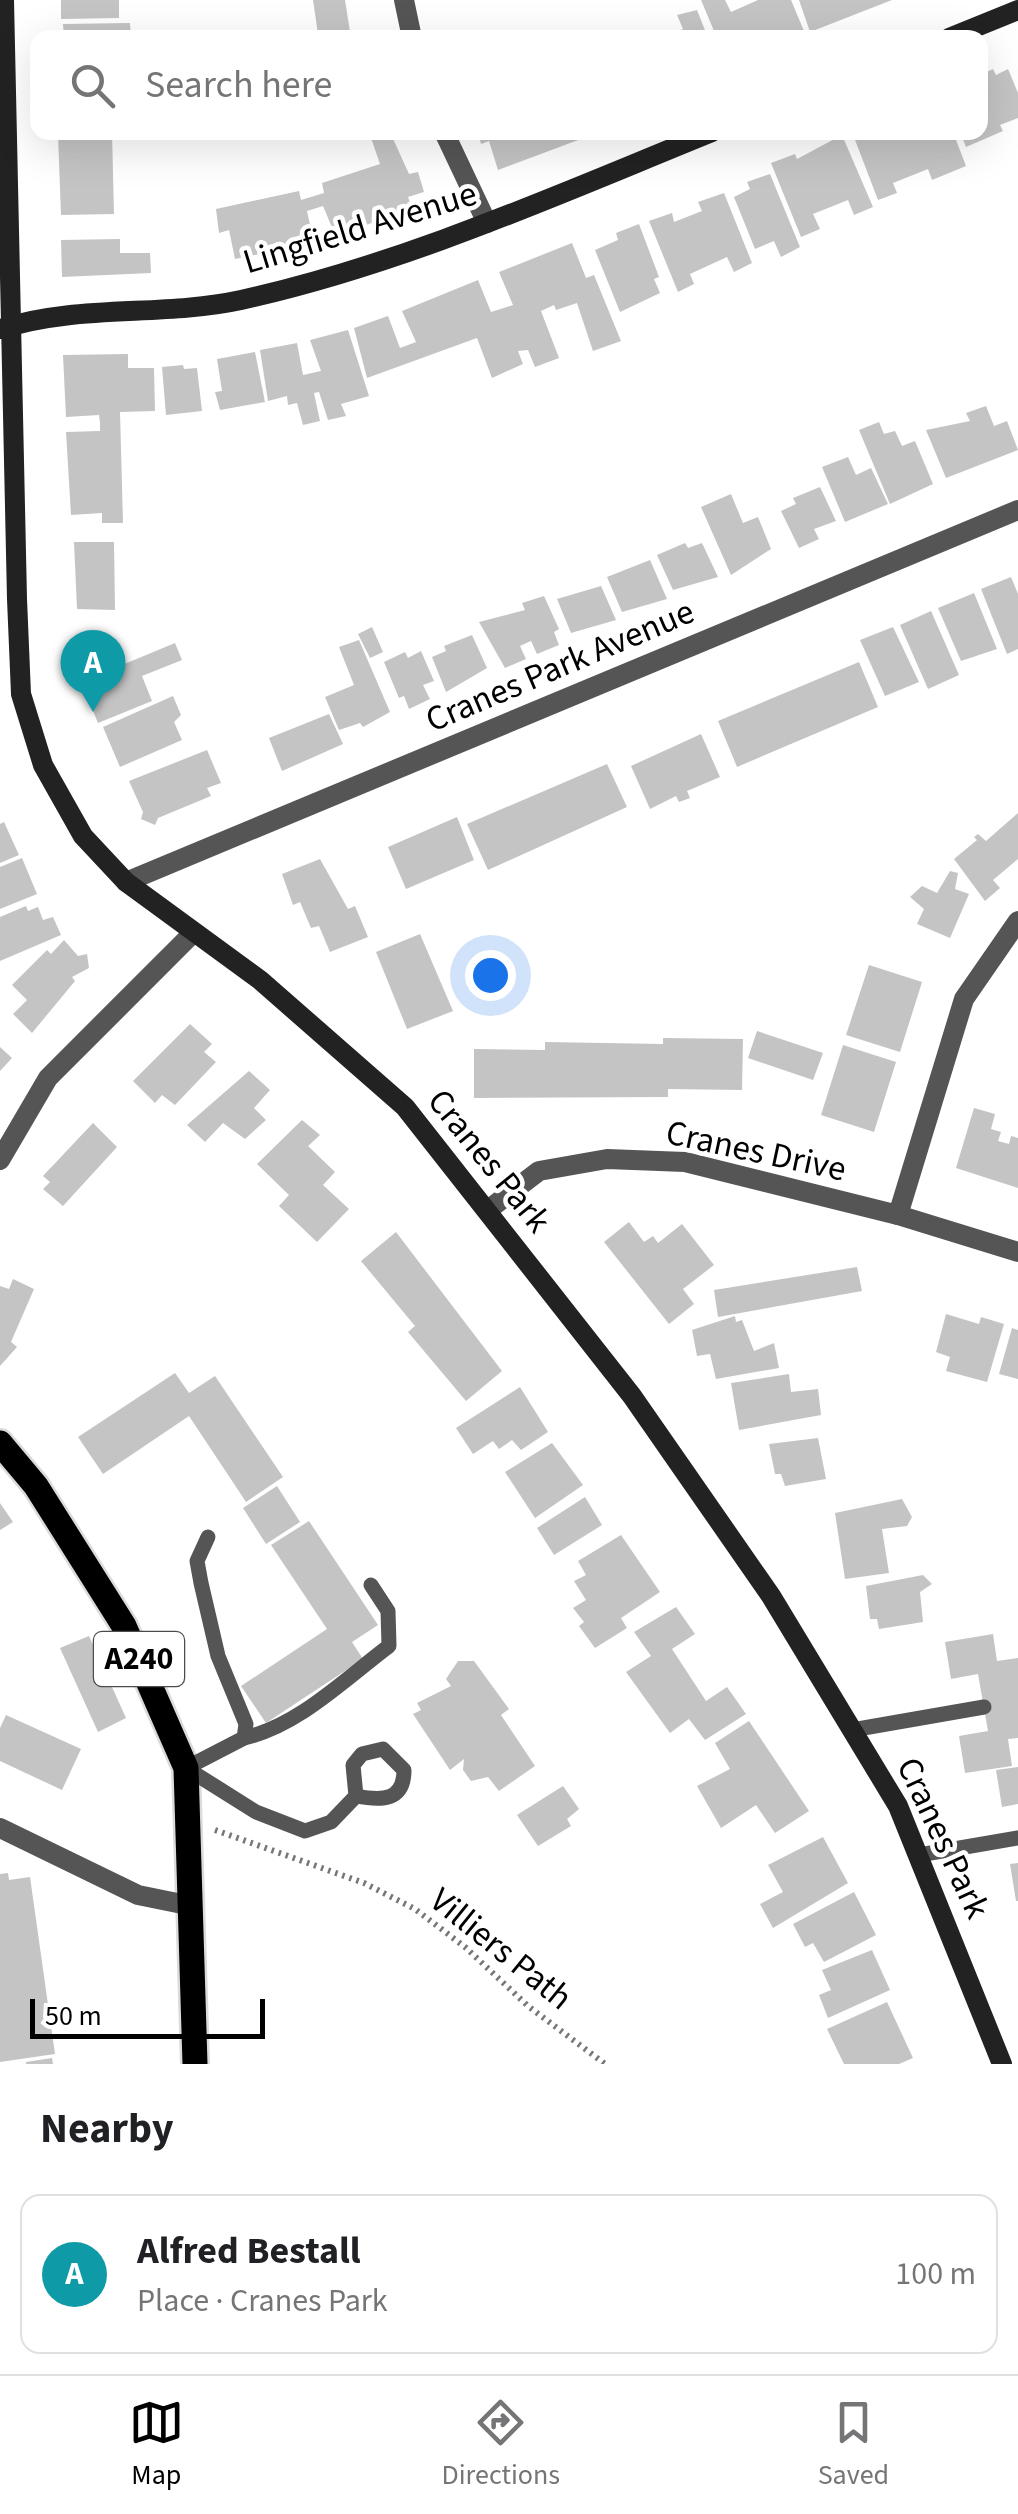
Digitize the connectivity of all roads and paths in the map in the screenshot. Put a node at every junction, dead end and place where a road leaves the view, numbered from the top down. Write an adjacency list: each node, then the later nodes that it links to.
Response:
1 (4, 0): 9 (street, Cranes Park)
2 (404, 0): 4 (street)
3 (1018, 10): 5 (street)
4 (410, 30)
5 (969, 30)
6 (448, 140): 8 (street)
7 (692, 140): 8 (street, Lingfield Avenue)
8 (486, 224): 9 (street, Lingfield Avenue)
9 (6, 328): 11 (street, Cranes Park)
10 (1018, 510): 11 (street, Cranes Park Avenue)
11 (126, 882): 13 (street, Cranes Park)
12 (1018, 921): 16 (street)
13 (193, 932): 14 (street); 15 (street, Cranes Park)
14 (0, 1160)
15 (488, 1210): 16 (street, Cranes Drive); 22 (street, Cranes Park)
16 (898, 1215): 17 (street, Cranes Drive)
17 (1018, 1252)
18 (0, 1444): 24 (main road, A240)
19 (208, 1537): 23 (lane)
20 (371, 1585): 23 (lane)
21 (984, 1708): 22 (lane)
22 (852, 1730): 29 (street, Cranes Park)
23 (244, 1738): 24 (lane)
24 (186, 1768): 25 (lane); 26 (main road, A240)
25 (356, 1796)
26 (191, 1821): 30 (main road, A240); 32 (path, Villiers Path)
27 (0, 1828): 30 (street)
28 (1018, 1838): 29 (lane)
29 (919, 1855): 33 (street, Cranes Park)
30 (192, 1906): 31 (main road, A240)
31 (194, 2064)
32 (604, 2064)
33 (1002, 2064)

